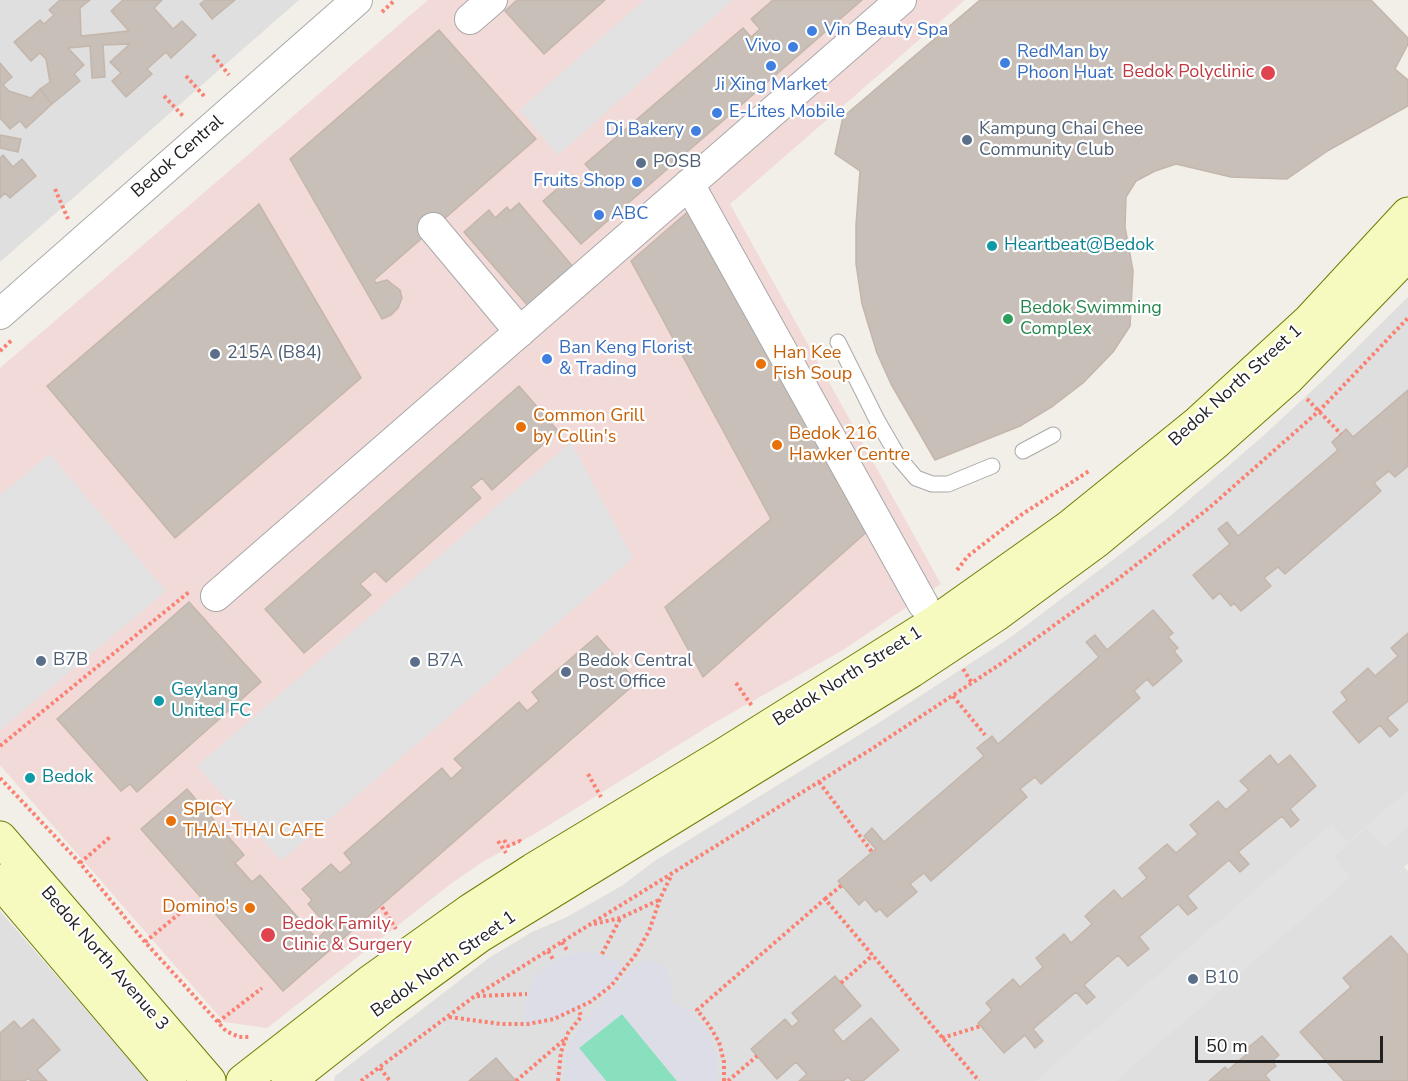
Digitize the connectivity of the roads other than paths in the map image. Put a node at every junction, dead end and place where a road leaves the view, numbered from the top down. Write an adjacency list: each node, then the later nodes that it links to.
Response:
1 (492, 0): 4 (street)
2 (901, 0): 5 (street)
3 (351, 2): 9 (street, Bedok Central)
4 (470, 19)
5 (689, 184): 10 (street); 16 (street)
6 (1408, 214): 21 (street, Bedok North Street 1)
7 (433, 228): 10 (street)
8 (1408, 254): 22 (street, Bedok North Street 1)
9 (0, 314)
10 (520, 332): 15 (street)
11 (838, 342): 14 (lane)
12 (1053, 435): 13 (lane)
13 (1023, 452)
14 (992, 466)
15 (205, 592)
16 (923, 604)
17 (0, 838): 20 (street, Bedok North Avenue 3)
18 (0, 881): 19 (street, Bedok North Avenue 3)
19 (170, 1081)
20 (208, 1081)
21 (243, 1081)
22 (288, 1081)

